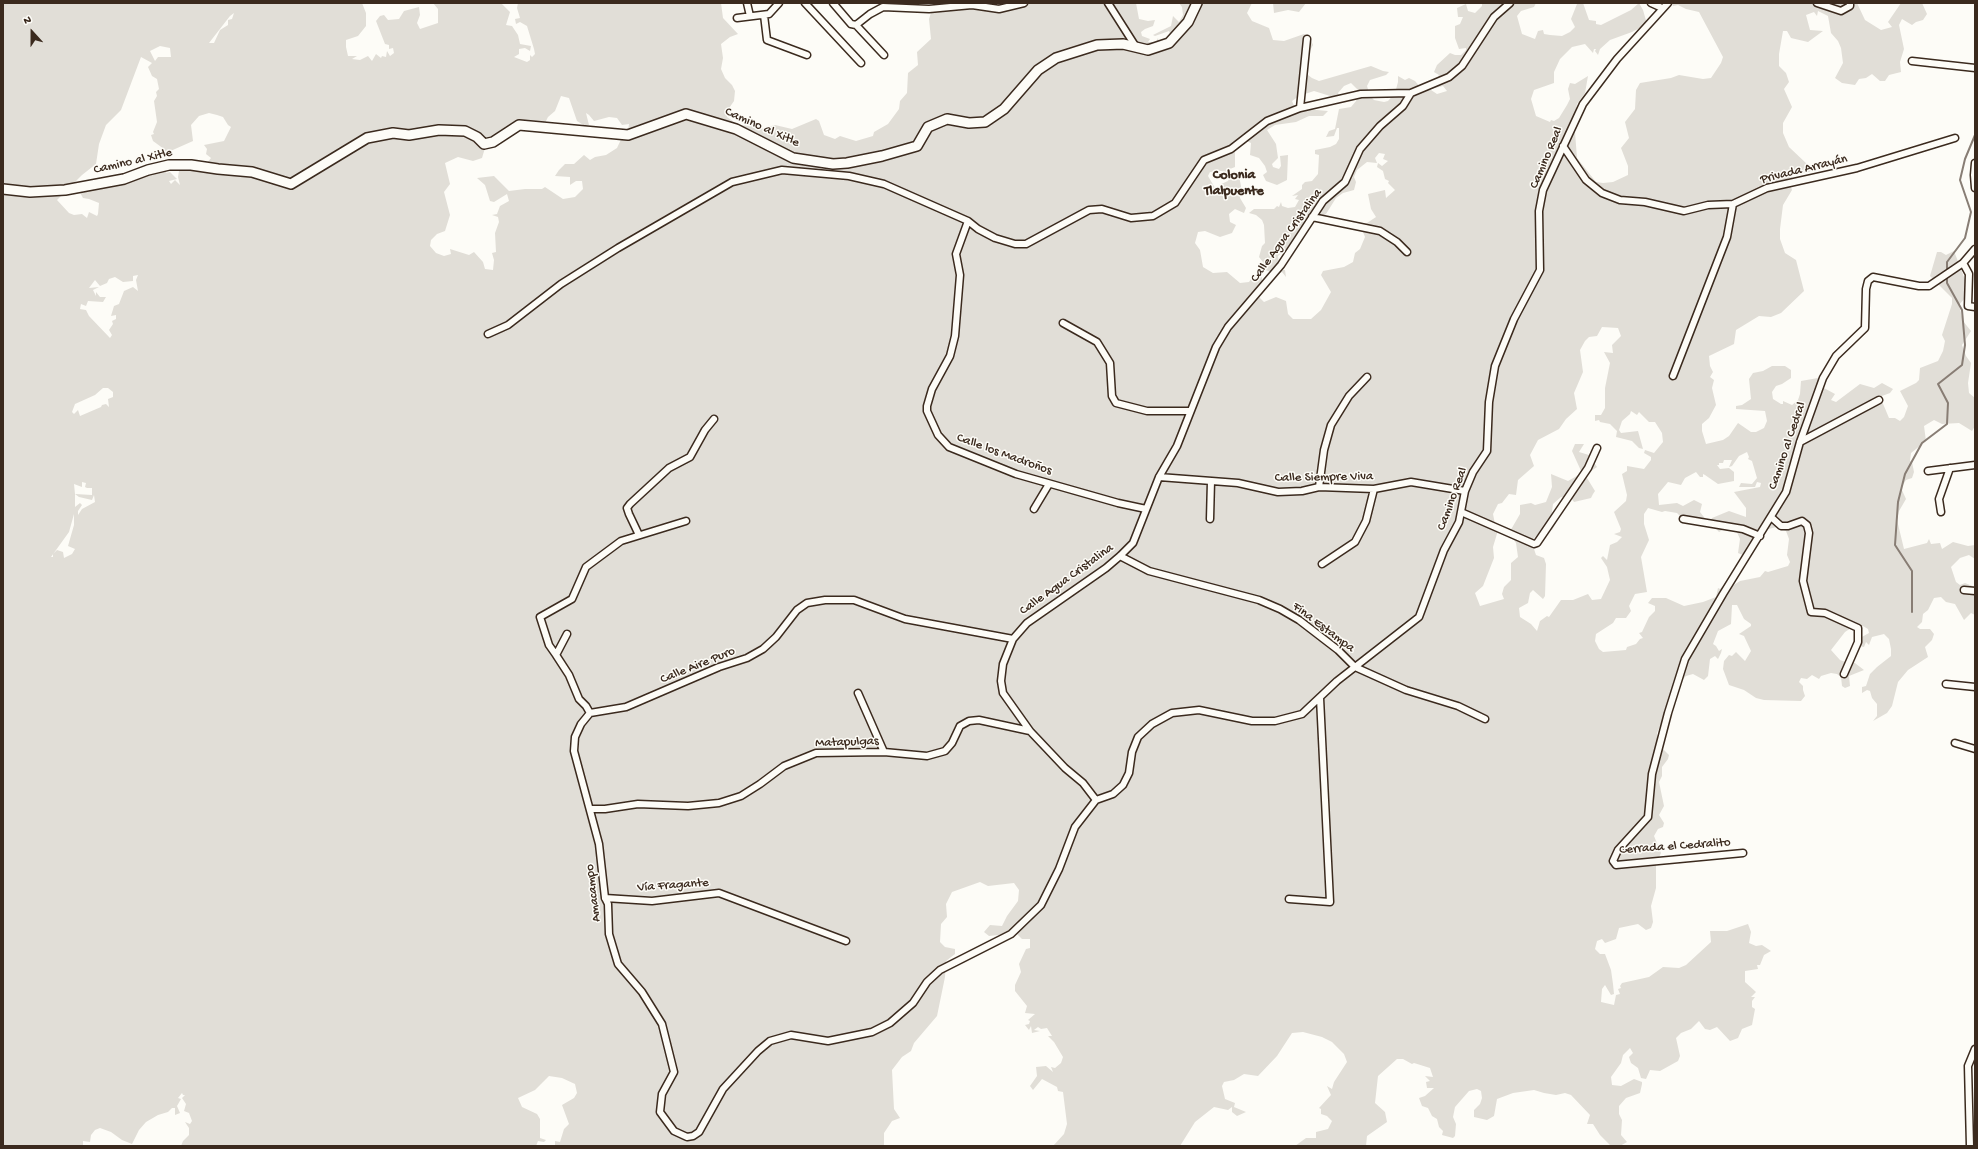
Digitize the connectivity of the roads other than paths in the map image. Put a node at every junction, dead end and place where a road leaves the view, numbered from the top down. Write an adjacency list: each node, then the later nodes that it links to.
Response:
1 (747, 3): 17 (street)
2 (779, 3): 16 (street)
3 (805, 3): 25 (street)
4 (833, 3): 19 (street)
5 (874, 3): 15 (street)
6 (1024, 3): 15 (street)
7 (1108, 3): 21 (street)
8 (1198, 3): 21 (street, Camino al Xitle)
9 (1510, 3): 27 (street)
10 (1651, 3): 14 (street)
11 (1668, 3): 14 (street, Camino Real)
12 (1817, 3): 13 (street)
13 (1850, 3)
14 (1662, 8): 30 (street, Camino Real)
15 (878, 9): 19 (street)
16 (764, 15): 17 (street); 22 (street)
17 (750, 16): 18 (street)
18 (737, 18)
19 (856, 25): 23 (street)
20 (1307, 39): 28 (street)
21 (1136, 47): 33 (street, Camino al Xitle)
22 (807, 55)
23 (884, 55)
24 (1912, 61): 26 (street)
25 (861, 63)
26 (1975, 68)
27 (1411, 93): 28 (street); 35 (street, Calle Agua Cristalina)
28 (1300, 108): 36 (street)
29 (1955, 138): 34 (street, Privada Arrayán)
30 (1563, 146): 34 (street, Privada Arrayán); 58 (street, Camino Real)
31 (1975, 163): 32 (street)
32 (1975, 188)
33 (3, 190)
34 (1733, 204): 43 (street)
35 (1312, 217): 38 (street); 46 (street, Calle Agua Cristalina)
36 (968, 222): 42 (street); 55 (street, Calle los Madroños)
37 (1975, 249): 39 (street, Camino al Cedral)
38 (1407, 252)
39 (1963, 263): 40 (street); 48 (street, Camino al Cedral)
40 (1975, 307)
41 (1063, 323): 46 (street)
42 (488, 334)
43 (1673, 376)
44 (1367, 377): 56 (street)
45 (1879, 400): 48 (street)
46 (1189, 411): 53 (street, Calle Agua Cristalina)
47 (714, 419): 67 (street)
48 (1800, 442): 63 (street, Camino al Cedral)
49 (1596, 448): 61 (street)
50 (1975, 465): 51 (street)
51 (1950, 468): 52 (street); 62 (street)
52 (1928, 471)
53 (1159, 477): 54 (street, Calle Siempre Viva); 59 (street, Calle Agua Cristalina)
54 (1211, 481): 56 (street, Calle Siempre Viva); 64 (street)
55 (1049, 484): 59 (street, Calle los Madroños); 60 (street)
56 (1319, 487): 57 (street, Calle Siempre Viva)
57 (1374, 489): 58 (street, Calle Siempre Viva); 70 (street)
58 (1465, 491): 61 (street, Camino Real)
59 (1146, 508): 69 (street, Calle Agua Cristalina)
60 (1034, 509)
61 (1461, 512): 76 (street, Camino Real)
62 (1941, 512)
63 (1771, 517): 68 (street, Camino al Cedral); 77 (street)
64 (1210, 519)
65 (1683, 519): 68 (street)
66 (686, 521): 67 (street)
67 (639, 535): 75 (street)
68 (1760, 536): 88 (street, Camino al Cedral)
69 (1120, 556): 74 (street, Calle Agua Cristalina); 76 (street, Fina Estampa)
70 (1322, 564)
71 (1964, 590): 72 (street)
72 (1975, 591)
73 (567, 634): 75 (street)
74 (1013, 639): 82 (street, Calle Aire Puro); 84 (street, Calle Agua Cristalina)
75 (556, 654): 82 (street)
76 (1355, 668): 81 (street, Camino Real); 83 (street, Fina Estampa)
77 (1844, 674)
78 (1946, 684): 79 (street)
79 (1975, 686)
80 (858, 693): 87 (street)
81 (1320, 698): 89 (street, Camino Real); 93 (street)
82 (590, 713): 90 (street, Amacampo)
83 (1485, 719)
84 (1030, 731): 87 (street, Matapulgas); 89 (street, Calle Agua Cristalina)
85 (1955, 743): 86 (street)
86 (1975, 749)
87 (884, 752): 90 (street, Matapulgas)
88 (1652, 774): 91 (street, Cerrada el Cedralito)
89 (1096, 800): 92 (street, Amacampo)
90 (590, 809): 92 (street, Amacampo)
91 (1743, 853)
92 (605, 898): 94 (street, Vía Fragante)
93 (1289, 899)
94 (846, 941)
95 (1975, 1049): 96 (street)
96 (1970, 1146)

